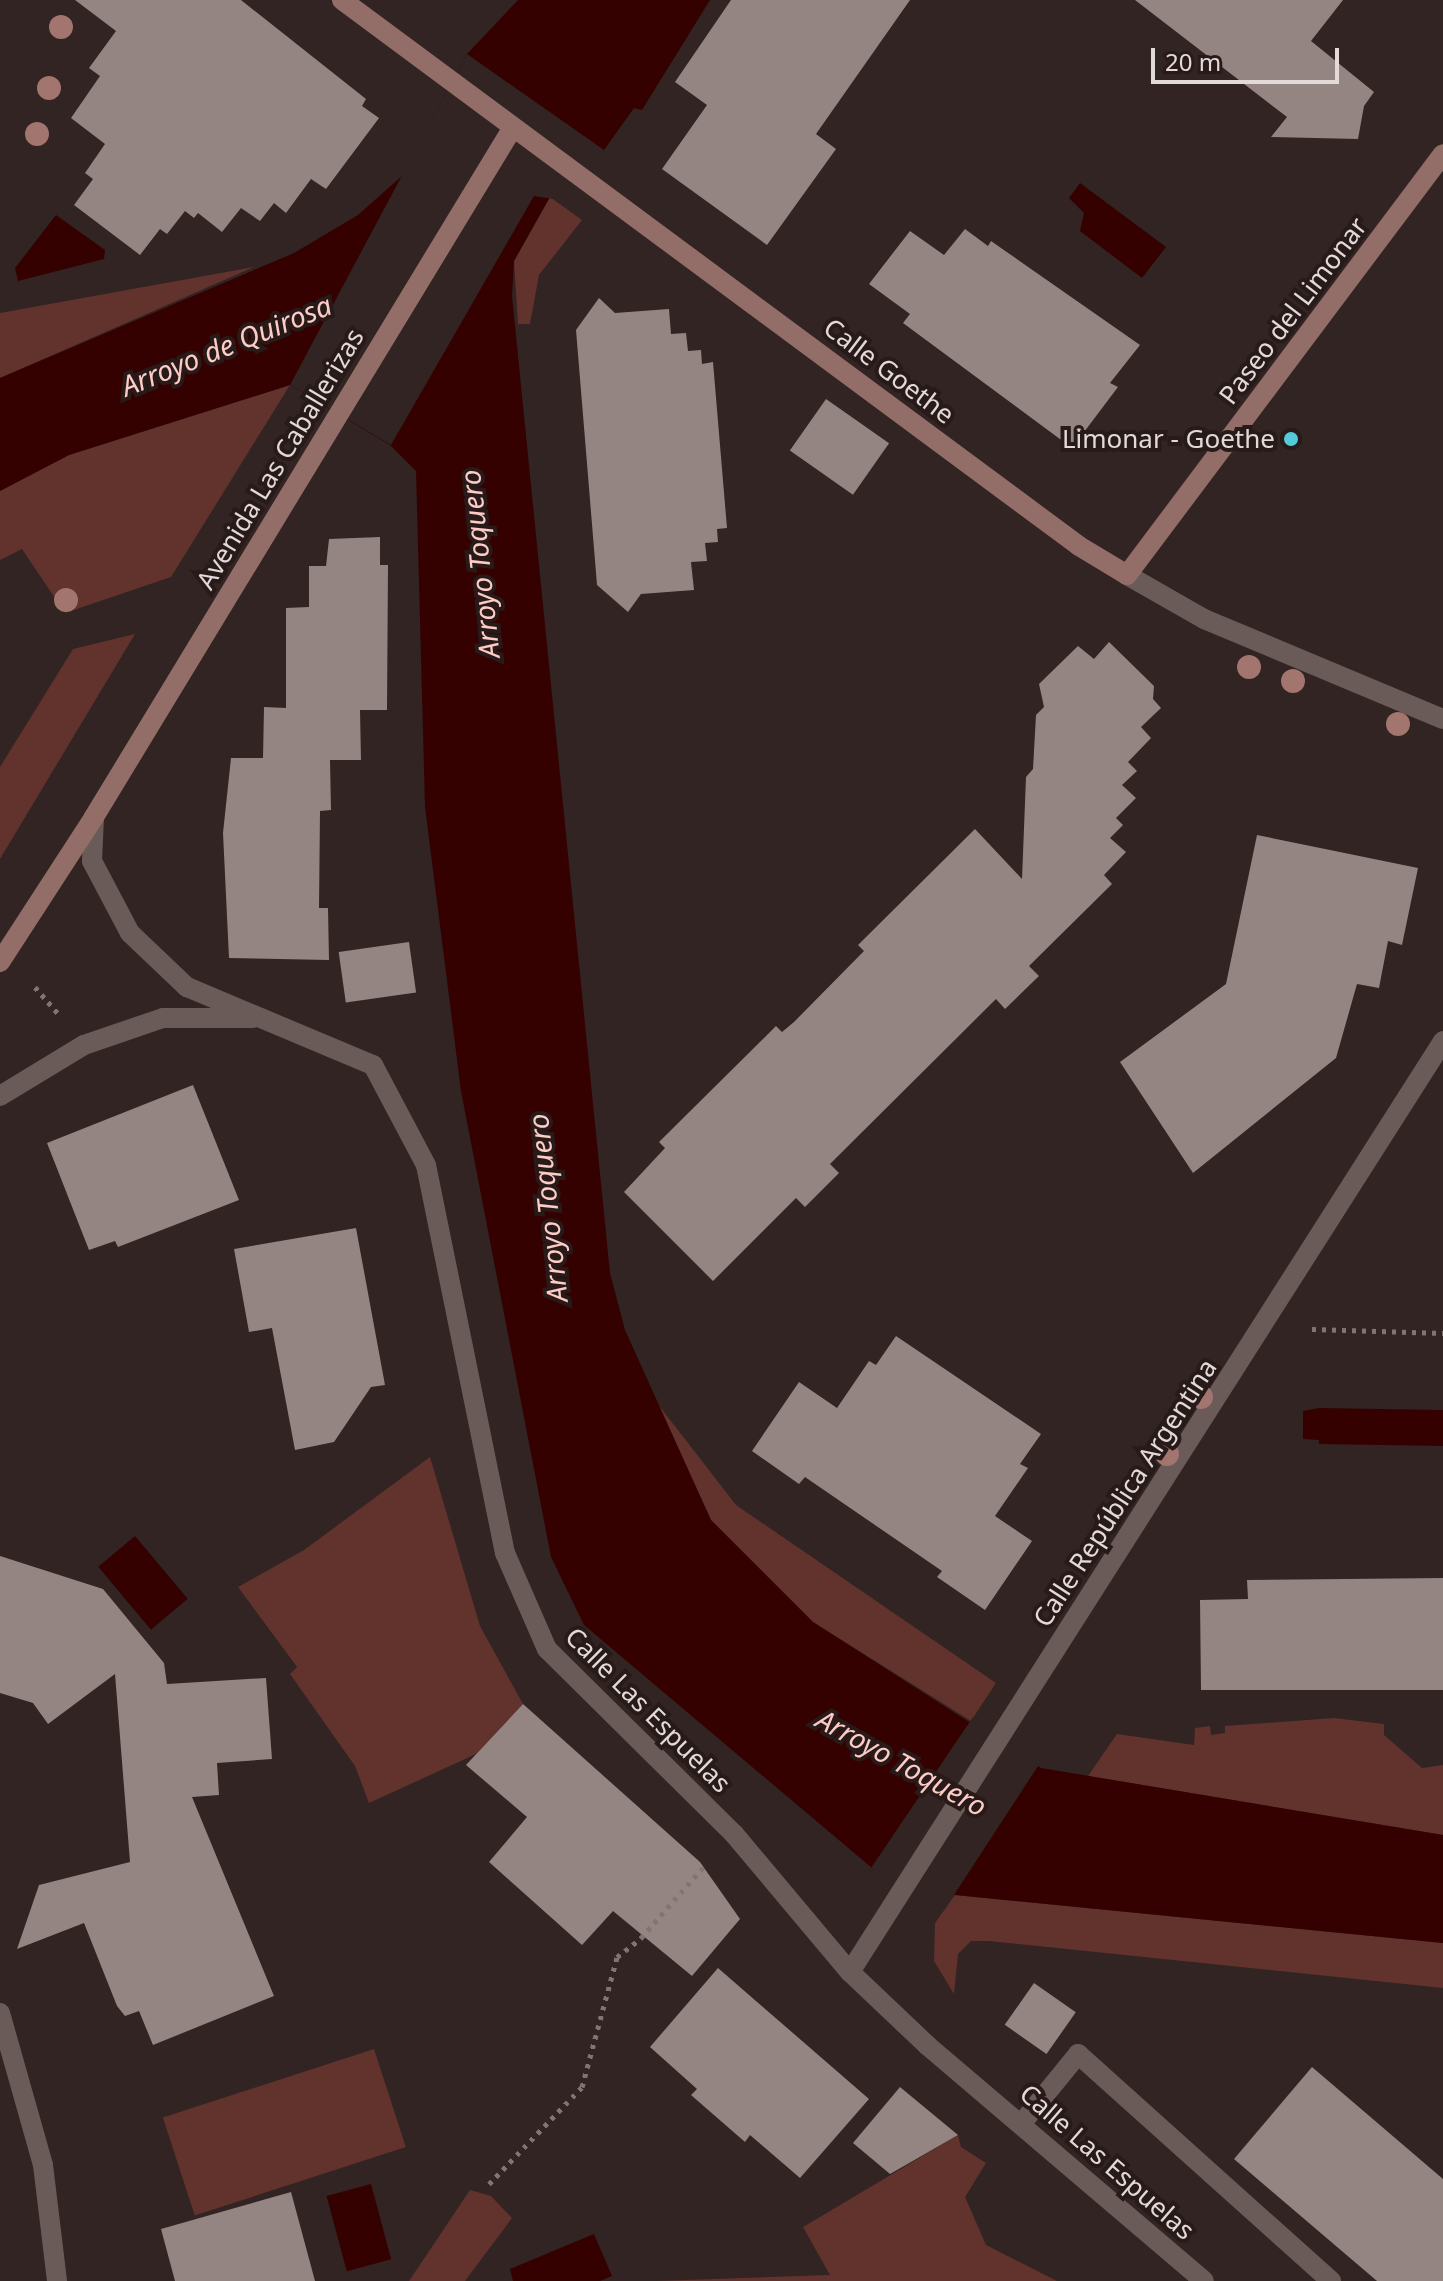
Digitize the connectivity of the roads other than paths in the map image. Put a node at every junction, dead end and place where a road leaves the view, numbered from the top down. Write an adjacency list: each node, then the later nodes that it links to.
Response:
1 (342, 0): 2 (main road, Calle Goethe)
2 (512, 129): 4 (main road, Calle Goethe); 6 (main road, Avenida Las Caballerizas)
3 (1443, 154): 4 (main road, Paseo del Limonar)
4 (1127, 575): 5 (street, Calle Goethe)
5 (1443, 719)
6 (94, 817): 7 (main road, Avenida Las Caballerizas); 8 (street, Avenida Las Caballerizas)
7 (3, 957)
8 (264, 1018): 10 (street); 11 (street, Calle Las Espuelas)
9 (1443, 1041): 11 (street, Calle República Argentina)
10 (0, 1096)
11 (850, 1972): 13 (street, Calle Las Espuelas)
12 (0, 2013): 14 (street)
13 (1022, 2123): 15 (street, Calle Las Espuelas); 16 (street)
14 (57, 2281)
15 (1204, 2281)
16 (1331, 2281)

